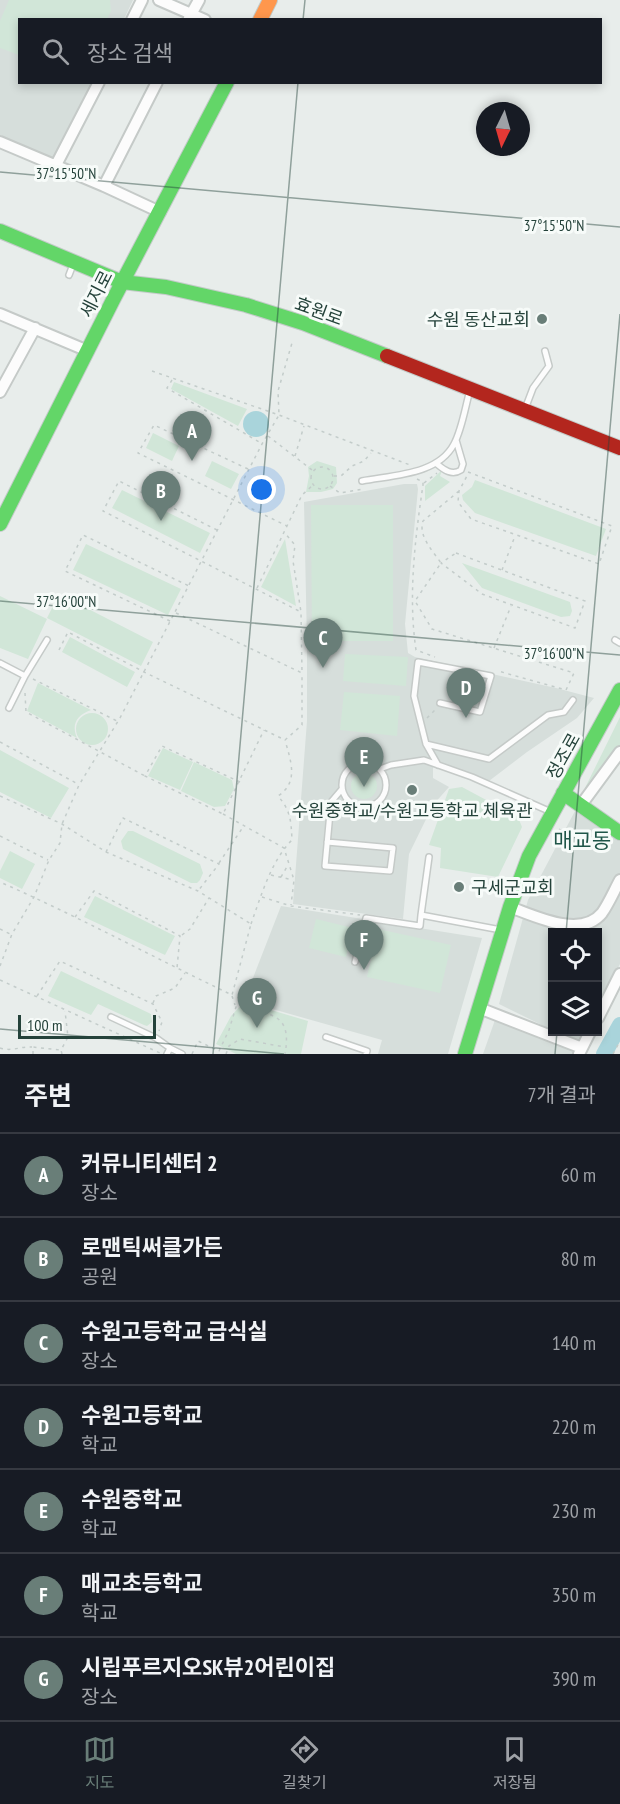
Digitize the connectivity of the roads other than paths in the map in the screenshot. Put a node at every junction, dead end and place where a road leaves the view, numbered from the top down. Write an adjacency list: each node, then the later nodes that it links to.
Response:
1 (142, 0): 6 (street)
2 (159, 0): 5 (street)
3 (199, 0): 5 (street)
4 (270, 0): 7 (street)
5 (190, 17)
6 (133, 18)
7 (261, 18)
8 (98, 84): 12 (street)
9 (156, 84): 13 (street)
10 (226, 84): 14 (street, 세지로)
11 (0, 142): 12 (street)
12 (56, 165): 13 (street)
13 (104, 186): 14 (street)
14 (159, 212): 16 (street, 세지로)
15 (0, 231): 16 (street, 효원로)
16 (122, 282): 19 (street, 세지로); 21 (street, 효원로)
17 (0, 314): 18 (street)
18 (35, 328): 19 (street); 22 (street)
19 (88, 351): 28 (street, 세지로)
20 (546, 351): 23 (lane)
21 (471, 389): 23 (street, 효원로); 24 (lane)
22 (0, 392)
23 (524, 410): 25 (street, 효원로)
24 (456, 440): 26 (lane); 26 (lane)
25 (620, 448)
26 (437, 464): 27 (lane)
27 (362, 481)
28 (0, 524)
29 (47, 640): 31 (lane)
30 (0, 663): 31 (lane)
31 (25, 676): 35 (lane)
32 (620, 690): 41 (street, 정조로)
33 (573, 700): 36 (lane)
34 (440, 704): 36 (lane)
35 (9, 708)
36 (426, 744): 38 (lane)
37 (620, 752): 42 (street)
38 (438, 765): 39 (lane); 43 (lane)
39 (380, 770): 40 (lane); 40 (lane)
40 (342, 789): 45 (lane)
41 (563, 793): 42 (street); 43 (street, 정조로)
42 (581, 805): 44 (street)
43 (552, 813): 48 (street, 정조로)
44 (620, 833)
45 (327, 842): 45 (lane)
46 (429, 857): 49 (lane)
47 (620, 880): 48 (street)
48 (510, 907): 50 (street, 정조로)
49 (421, 915): 50 (lane); 51 (lane)
50 (503, 930): 53 (street, 정조로)
51 (355, 962)
52 (620, 974): 54 (street)
53 (479, 1008): 59 (street); 62 (street, 정조로)
54 (602, 1008)
55 (111, 1017): 58 (lane)
56 (588, 1036): 59 (street)
57 (326, 1037): 61 (lane)
58 (168, 1051): 60 (lane)
59 (580, 1051)
60 (182, 1054)
61 (366, 1054)
62 (465, 1054)

